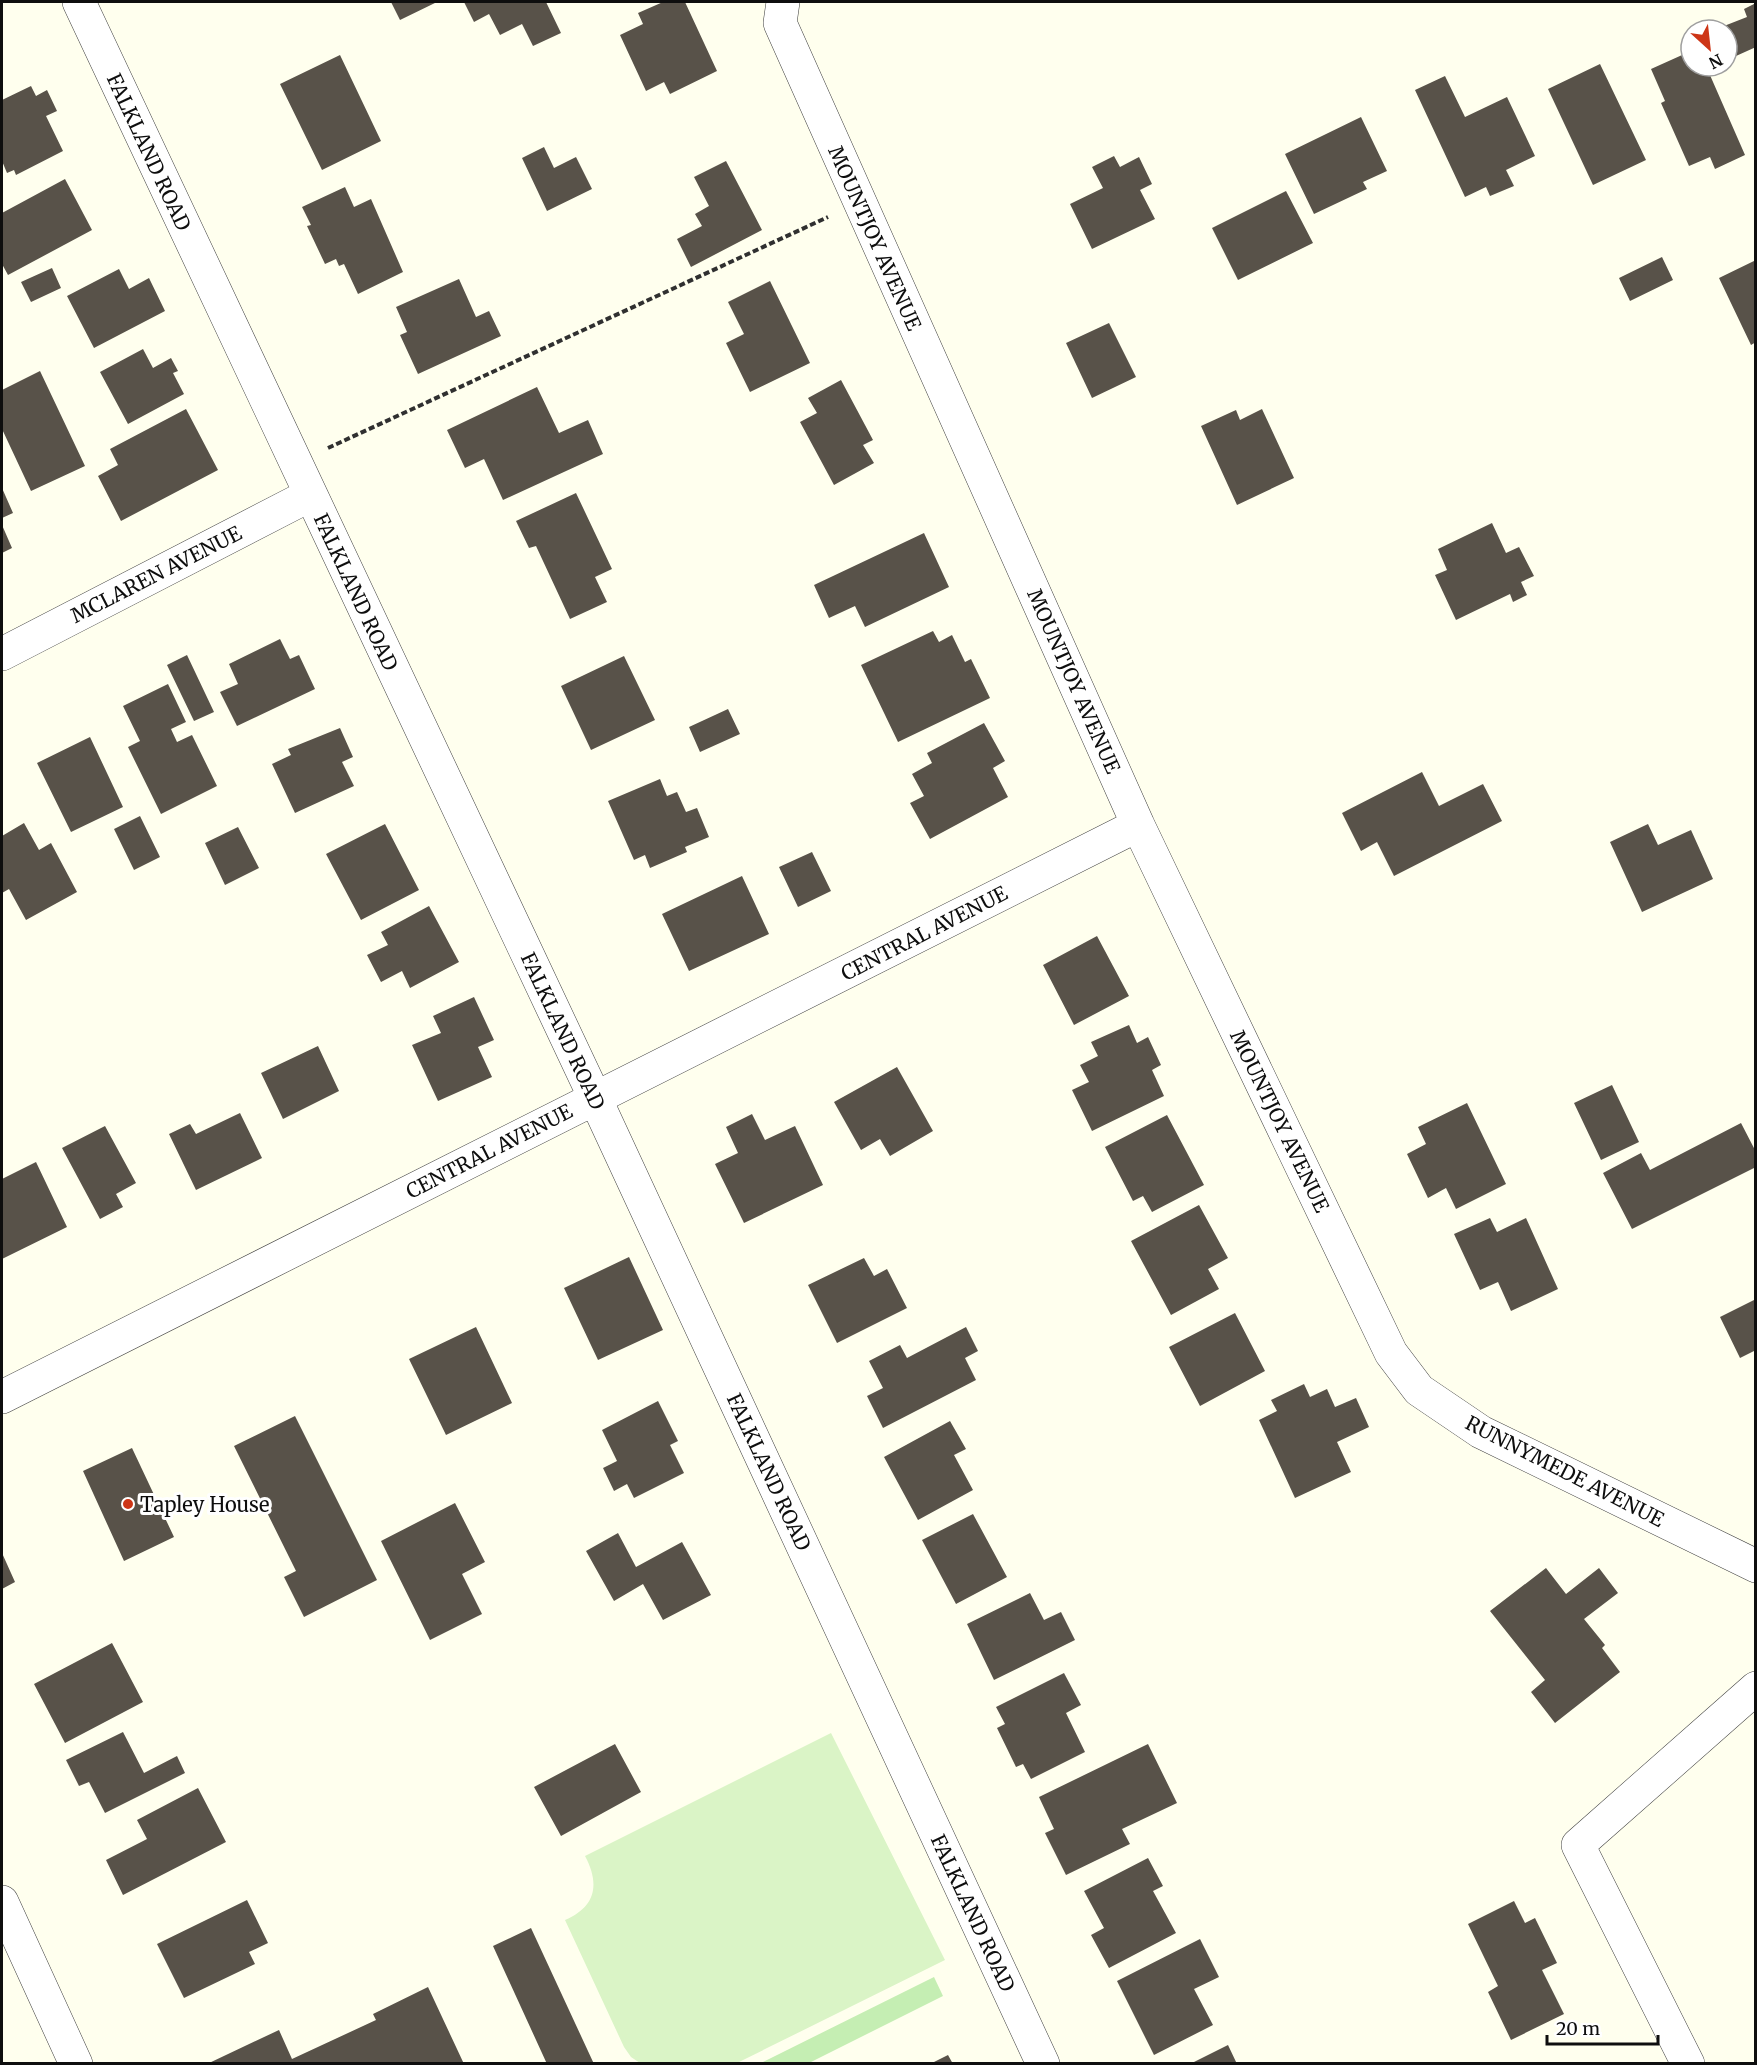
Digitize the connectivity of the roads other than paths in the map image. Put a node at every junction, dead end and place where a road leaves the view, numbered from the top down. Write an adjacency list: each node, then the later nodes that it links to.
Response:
1 (79, 2): 3 (street, FALKLAND ROAD)
2 (783, 2): 5 (street, MOUNTJOY AVENUE)
3 (310, 495): 4 (street, MCLAREN AVENUE); 6 (street, FALKLAND ROAD)
4 (2, 654)
5 (1138, 825): 6 (street, CENTRAL AVENUE); 7 (street, MOUNTJOY AVENUE)
6 (595, 1098): 8 (street, CENTRAL AVENUE); 13 (street, FALKLAND ROAD)
7 (1391, 1353): 9 (street, RUNNYMEDE AVENUE)
8 (2, 1397)
9 (1755, 1566)
10 (1755, 1688): 14 (street)
11 (2, 1902): 12 (street)
12 (76, 2064)
13 (1043, 2064)
14 (1688, 2064)

